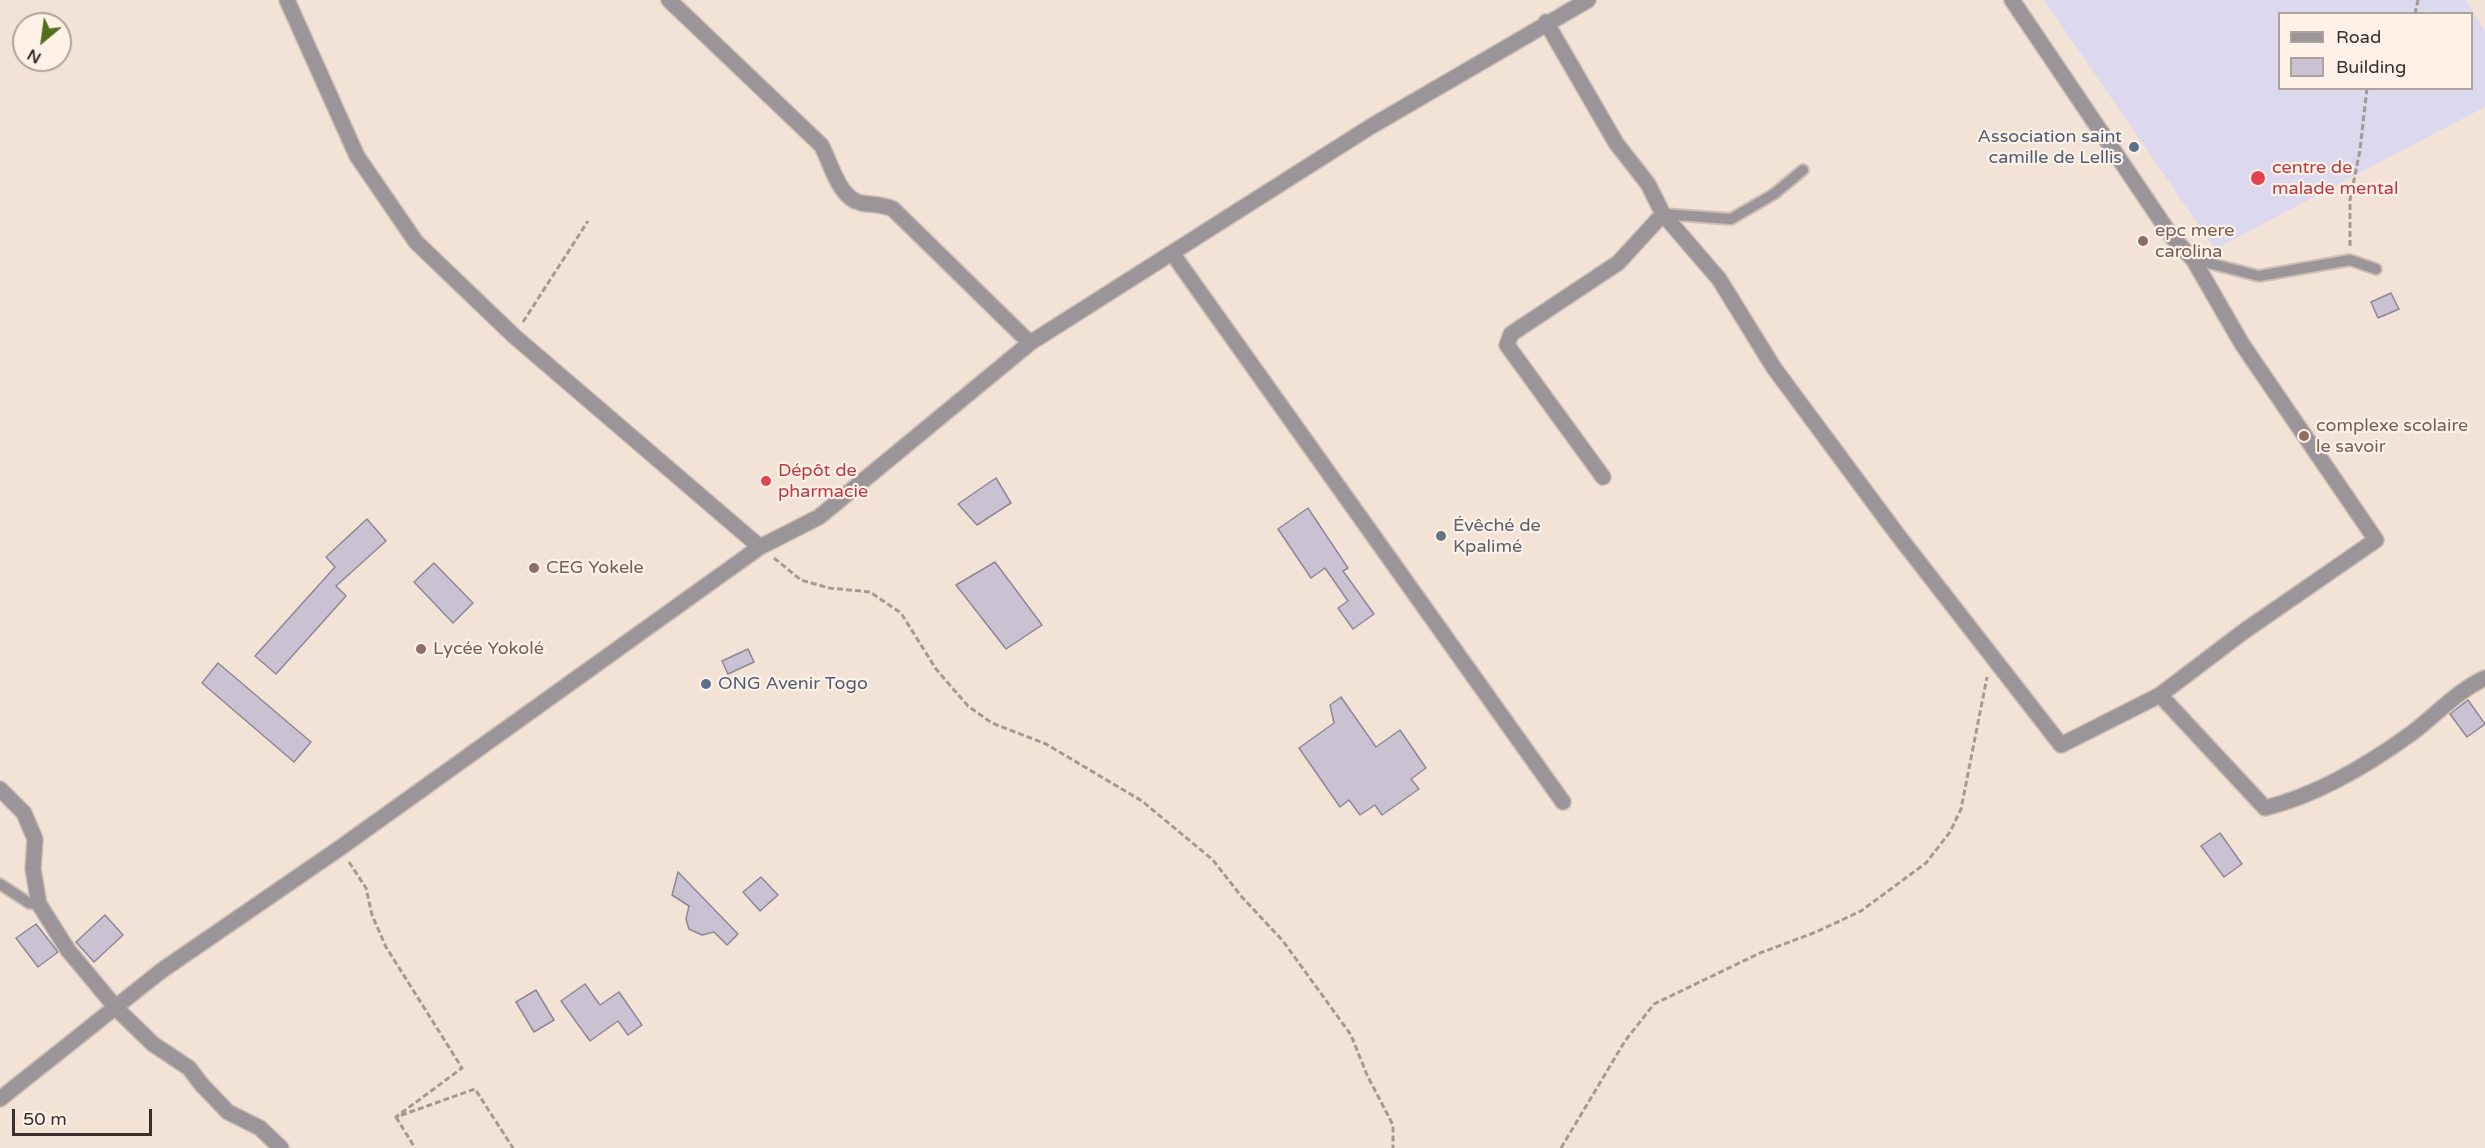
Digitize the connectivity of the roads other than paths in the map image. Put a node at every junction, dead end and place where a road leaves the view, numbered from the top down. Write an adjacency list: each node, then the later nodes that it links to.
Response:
1 (288, 0): 13 (street)
2 (670, 0): 11 (street)
3 (2012, 0): 9 (street)
4 (1577, 2): 5 (street)
5 (1546, 22): 7 (street); 8 (street)
6 (1803, 170): 7 (lane)
7 (1663, 214): 12 (street); 15 (street)
8 (1172, 253): 11 (street); 17 (street)
9 (2193, 259): 10 (lane); 15 (street)
10 (2376, 269)
11 (1030, 344): 13 (street)
12 (1603, 477)
13 (760, 548): 20 (street)
14 (2485, 678): 15 (street)
15 (2160, 695)
16 (0, 789): 19 (street)
17 (1563, 802)
18 (0, 884): 19 (lane)
19 (39, 904): 20 (street)
20 (117, 1009): 21 (street); 22 (street)
21 (0, 1099)
22 (281, 1148)

